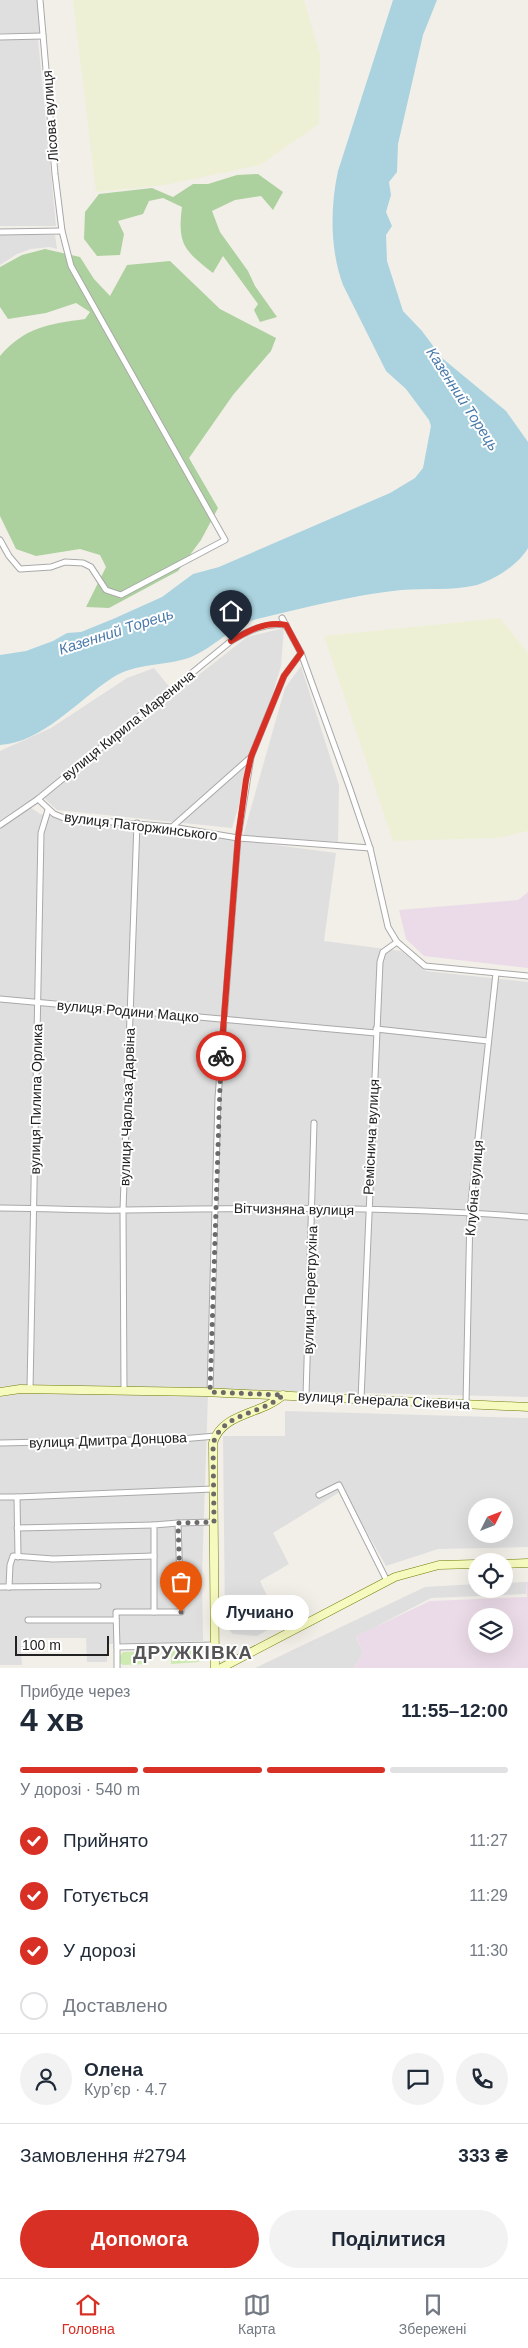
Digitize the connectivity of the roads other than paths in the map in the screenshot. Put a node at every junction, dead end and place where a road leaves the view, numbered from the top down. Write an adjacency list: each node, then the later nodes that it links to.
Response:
1 (40, 0): 2 (street, Лісова вулиця)
2 (43, 36): 3 (street); 5 (street, Лісова вулиця)
3 (0, 37)
4 (0, 232): 5 (street)
5 (62, 232): 6 (street, Лісова вулиця)
6 (0, 540)
7 (282, 618): 8 (street)
8 (286, 625): 9 (street); 11 (street, вулиця Кирила Маренича)
9 (301, 653): 10 (street); 17 (street)
10 (251, 757): 15 (street); 16 (street)
11 (38, 798): 12 (street, вулиця Паторжинського); 14 (street, вулиця Кирила Маренича)
12 (48, 810): 13 (street, вулиця Паторжинського); 22 (street, вулиця Пилипа Орлика)
13 (137, 823): 15 (street, вулиця Паторжинського); 23 (street, вулиця Чарльза Дарвіна)
14 (0, 825)
15 (172, 827): 16 (street, вулиця Паторжинського)
16 (238, 838): 17 (street, вулиця Паторжинського); 24 (street)
17 (370, 848): 18 (street)
18 (397, 942): 19 (street); 25 (street, Реміснича вулиця)
19 (496, 973): 20 (street); 26 (street, Клубна вулиця)
20 (528, 976)
21 (0, 999): 22 (street, вулиця Родини Мацко)
22 (38, 1003): 23 (street, вулиця Родини Мацко); 30 (street, вулиця Пилипа Орлика)
23 (131, 1011): 24 (street, вулиця Родини Мацко); 32 (street, вулиця Чарльза Дарвіна)
24 (224, 1019): 25 (street, вулиця Родини Мацко); 28 (street)
25 (376, 1031): 26 (street, вулиця Родини Мацко); 33 (street, Реміснича вулиця)
26 (488, 1041): 34 (street, Клубна вулиця)
27 (314, 1123): 31 (street, вулиця Перетрухіна)
28 (215, 1207): 31 (street, Вітчизняна вулиця); 32 (street, Вітчизняна вулиця); 39 (street)
29 (0, 1208): 30 (street, Вітчизняна вулиця)
30 (34, 1208): 32 (street, Вітчизняна вулиця); 36 (street, вулиця Пилипа Орлика)
31 (313, 1208): 33 (street, Вітчизняна вулиця); 41 (street, вулиця Перетрухіна)
32 (123, 1210): 37 (street, вулиця Чарльза Дарвіна)
33 (368, 1211): 34 (street, Вітчизняна вулиця); 42 (street, Реміснича вулиця)
34 (470, 1212): 35 (street, Вітчизняна вулиця); 43 (street, Клубна вулиця)
35 (528, 1216)
36 (30, 1389): 37 (street, вулиця Генерала Сікевича); 38 (street, вулиця Генерала Сікевича)
37 (124, 1390): 39 (street, вулиця Генерала Сікевича)
38 (0, 1392)
39 (210, 1392): 40 (street, вулиця Генерала Сікевича)
40 (283, 1395): 41 (street, вулиця Генерала Сікевича); 45 (street)
41 (306, 1396): 42 (street, вулиця Генерала Сікевича)
42 (361, 1399): 43 (street, вулиця Генерала Сікевича)
43 (466, 1404): 44 (street, вулиця Генерала Сікевича)
44 (528, 1407)
45 (216, 1436): 46 (street, вулиця Дмитра Донцова); 47 (street)
46 (0, 1442)
47 (213, 1489): 50 (street); 51 (street)
48 (319, 1495): 60 (street)
49 (0, 1497): 50 (street)
50 (17, 1497): 54 (street)
51 (214, 1522): 52 (street); 67 (street)
52 (178, 1523): 53 (street); 64 (street)
53 (154, 1524): 54 (street); 55 (street)
54 (17, 1528): 56 (street)
55 (154, 1556): 56 (street); 64 (street)
56 (18, 1557): 63 (street)
57 (528, 1563): 59 (street)
58 (468, 1564): 60 (street)
59 (513, 1564)
60 (387, 1581): 69 (street)
61 (98, 1586): 63 (street)
62 (0, 1587): 63 (street)
63 (9, 1587)
64 (154, 1612): 65 (street)
65 (116, 1618): 66 (street); 68 (street)
66 (28, 1620)
67 (215, 1645): 68 (street); 71 (street)
68 (117, 1647): 70 (street)
69 (235, 1664): 72 (street)
70 (117, 1668)
71 (216, 1668)
72 (221, 1668)

